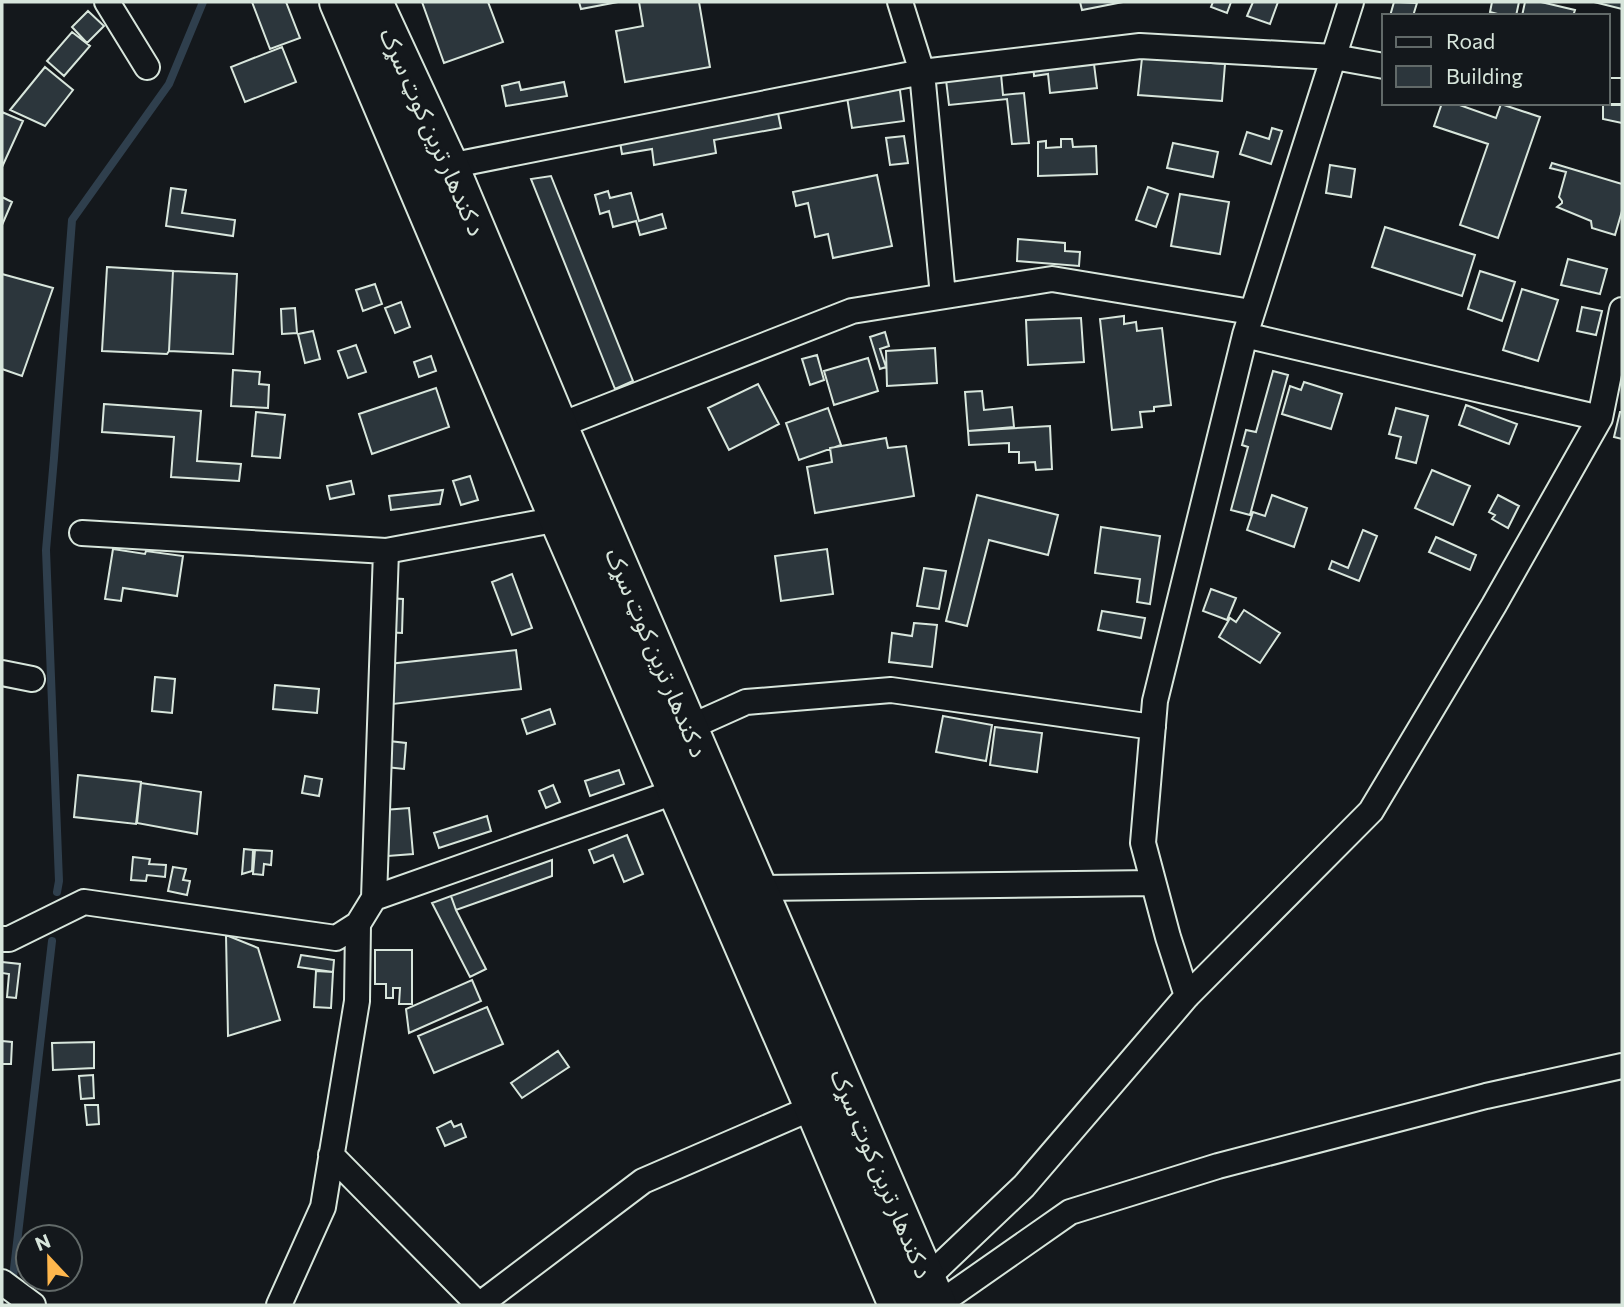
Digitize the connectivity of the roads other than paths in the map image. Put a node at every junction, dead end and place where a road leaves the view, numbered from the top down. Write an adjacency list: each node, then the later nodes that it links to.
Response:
1 (107, 2): 8 (street)
2 (339, 2): 16 (main road, د کندهار ترين کوټ سړک)
3 (373, 2): 10 (main road, د کندهار ترين کوټ سړک)
4 (900, 2): 9 (street)
5 (1352, 2): 6 (street)
6 (1334, 57): 7 (street); 9 (street); 13 (street)
7 (1382, 66)
8 (147, 67)
9 (922, 72): 10 (street); 11 (street)
10 (449, 166): 15 (main road, د کندهار ترين کوټ سړک)
11 (943, 296): 13 (street); 15 (street)
12 (1622, 310): 14 (street)
13 (1248, 323): 14 (street); 21 (street)
14 (1600, 418): 29 (street)
15 (558, 426): 22 (main road, د کندهار ترين کوټ سړک)
16 (559, 519): 18 (street); 23 (main road, د کندهار ترين کوټ سړک)
17 (82, 533): 18 (street)
18 (386, 551): 26 (street)
19 (2, 673): 20 (street)
20 (32, 679)
21 (1153, 727): 22 (street); 24 (street)
22 (688, 728): 25 (main road, د کندهار ترين کوټ سړک)
23 (677, 791): 26 (street); 31 (main road, د کندهار ترين کوټ سړک)
24 (1153, 883): 25 (street); 29 (street)
25 (757, 888): 34 (main road, د کندهار ترين کوټ سړک)
26 (374, 898): 27 (street)
27 (358, 924): 28 (street); 32 (street)
28 (2, 939)
29 (1187, 996): 34 (street)
30 (1622, 1066): 34 (street)
31 (814, 1107): 37 (street); 38 (main road, د کندهار ترين کوټ سړک)
32 (331, 1155): 36 (street); 37 (street)
33 (2, 1282): 35 (street)
34 (933, 1296)
35 (33, 1305)
36 (279, 1305)
37 (479, 1305)
38 (898, 1305)

